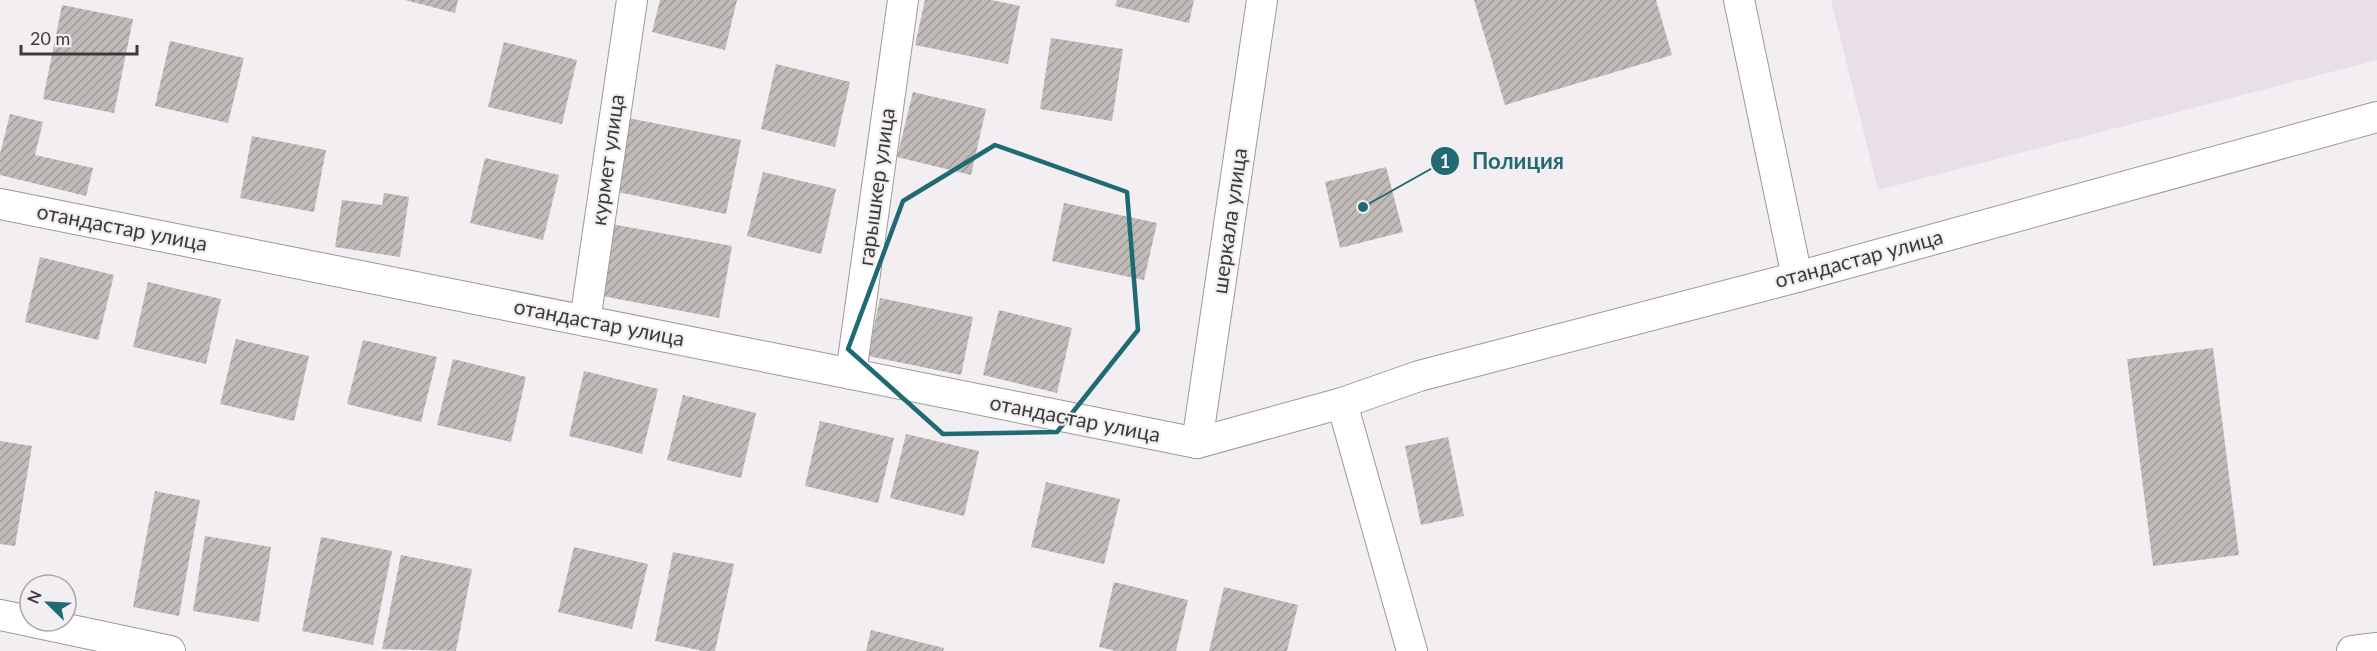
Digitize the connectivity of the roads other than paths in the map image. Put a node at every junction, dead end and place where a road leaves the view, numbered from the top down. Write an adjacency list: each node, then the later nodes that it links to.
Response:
1 (632, 0): 8 (street, курмет улица)
2 (903, 0): 9 (street, гарышкер улица)
3 (1262, 0): 11 (street, шеркала улица)
4 (1739, 0): 7 (street)
5 (2377, 117): 7 (street, отандастар улица)
6 (0, 204): 8 (street, отандастар улица)
7 (1797, 277): 10 (street, отандастар улица)
8 (585, 321): 9 (street, отандастар улица)
9 (851, 374): 11 (street, отандастар улица)
10 (1342, 403): 11 (street, отандастар улица); 15 (street)
11 (1197, 443)
12 (0, 615): 14 (street)
13 (2377, 648): 16 (street)
14 (170, 651)
15 (1412, 651)
16 (2352, 651)

